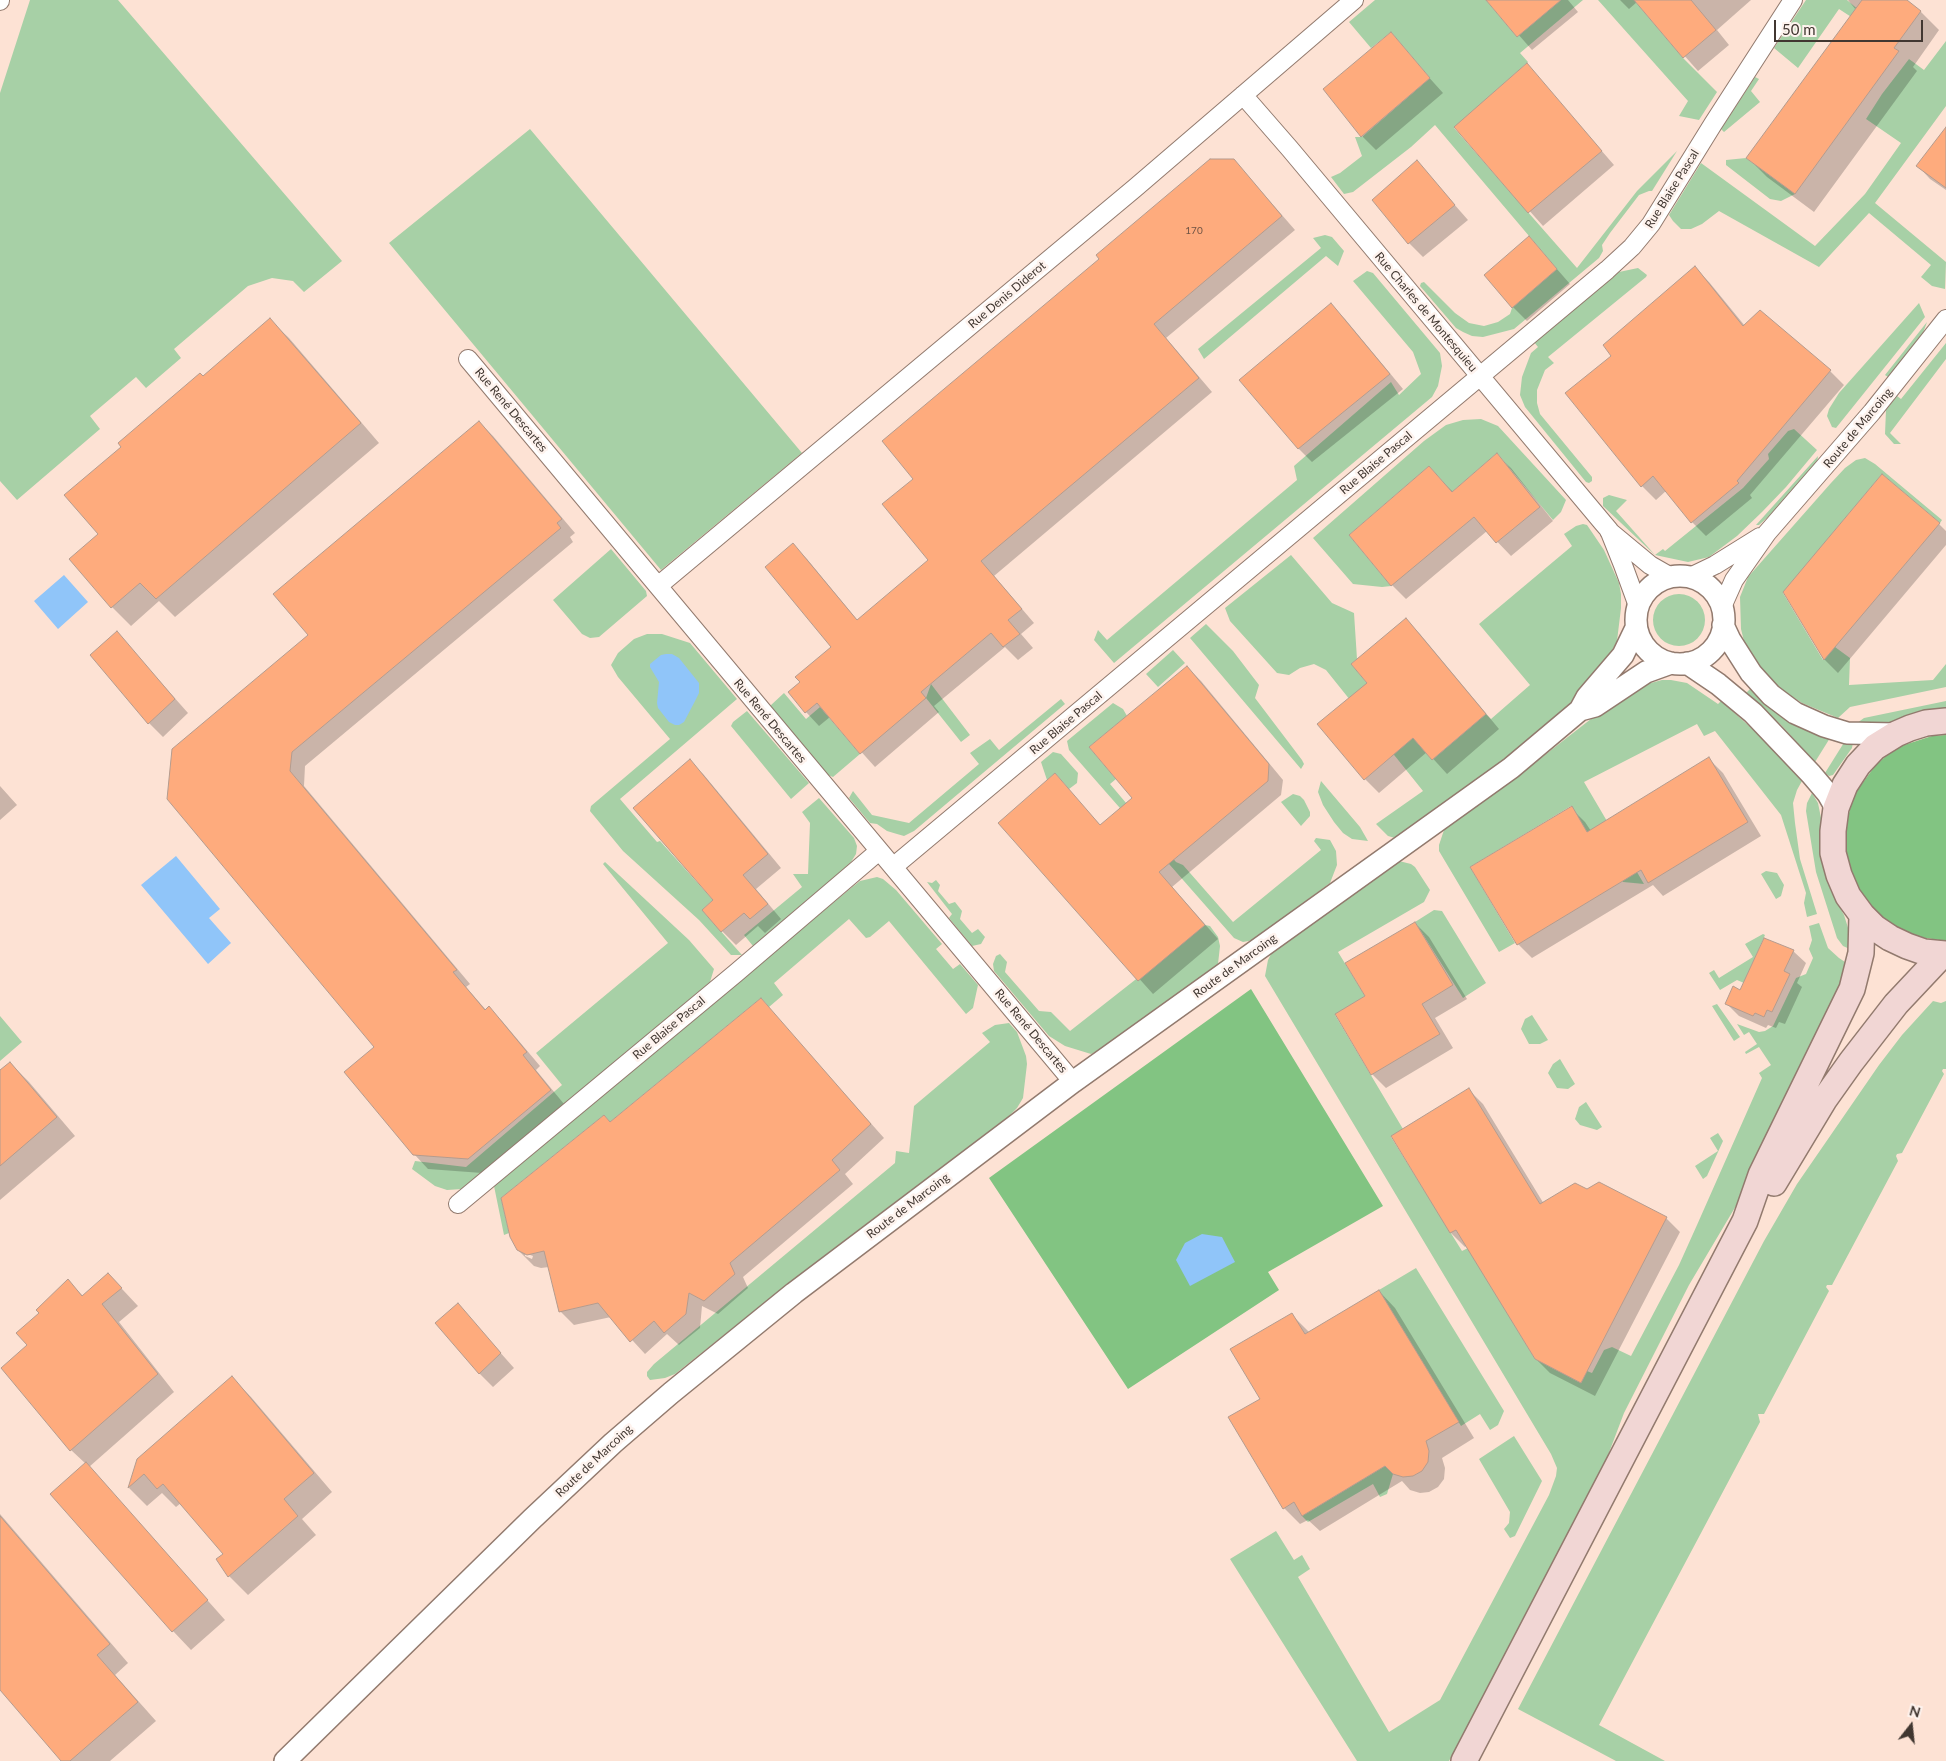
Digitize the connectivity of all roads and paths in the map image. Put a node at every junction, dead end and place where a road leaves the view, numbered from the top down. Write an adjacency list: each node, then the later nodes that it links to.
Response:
1 (1354, 0): 3 (street, Rue Denis Diderot)
2 (1793, 0): 6 (street, Rue Blaise Pascal)
3 (1243, 95): 6 (street, Rue Charles de Montesquieu); 10 (street, Rue Denis Diderot)
4 (1946, 319): 8 (street, Route de Marcoing)
5 (468, 359): 10 (street, Rue René Descartes)
6 (1480, 376): 7 (street, Rue Charles de Montesquieu); 20 (street, Rue Blaise Pascal)
7 (1609, 530): 9 (street, Rue Charles de Montesquieu); 11 (street, Rue Charles de Montesquieu)
8 (1767, 534): 9 (street, Route de Marcoing); 12 (street, Route de Marcoing)
9 (1680, 577): 11 (street); 12 (street)
10 (658, 586): 19 (street, Rue René Descartes)
11 (1638, 606): 13 (street)
12 (1722, 616): 14 (street); 17 (street)
13 (1636, 628): 14 (street); 15 (street, Route de Marcoing)
14 (1679, 663): 15 (street, Route de Marcoing); 18 (street)
15 (1580, 710): 23 (street, Route de Marcoing)
16 (1946, 721): 17 (main road)
17 (1896, 734): 18 (main road)
18 (1836, 808): 21 (main road)
19 (879, 851): 20 (street, Rue René Descartes); 24 (street, Rue Blaise Pascal)
20 (893, 867): 23 (street, Rue René Descartes)
21 (1862, 915): 22 (main road); 25 (main road)
22 (1944, 954): 25 (main road)
23 (1073, 1082): 26 (street, Route de Marcoing)
24 (458, 1204)
25 (1745, 1221): 27 (main road)
26 (285, 1761)
27 (1464, 1761)

